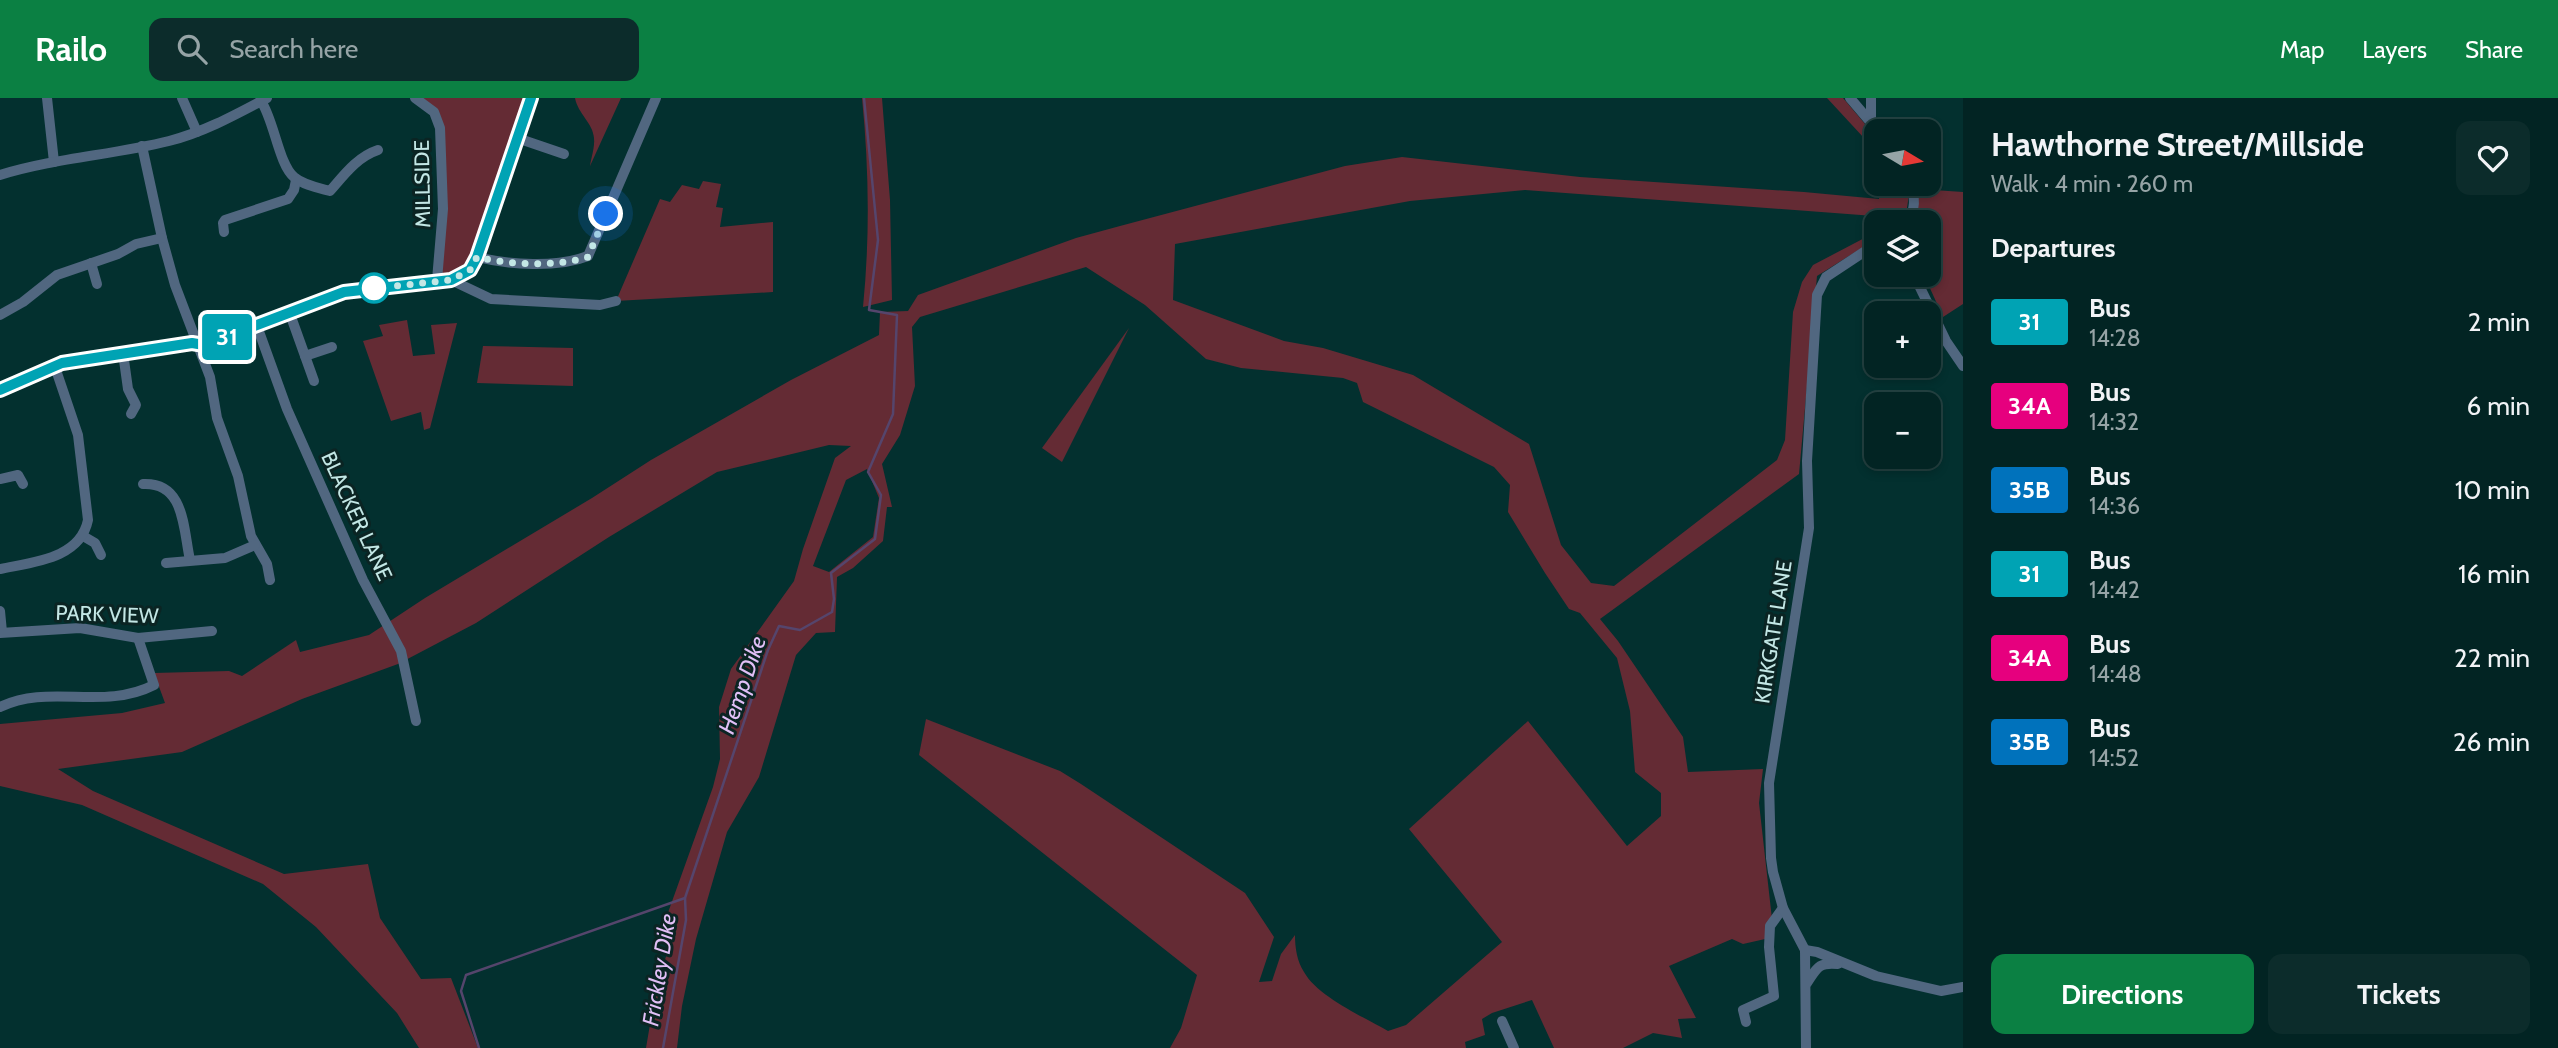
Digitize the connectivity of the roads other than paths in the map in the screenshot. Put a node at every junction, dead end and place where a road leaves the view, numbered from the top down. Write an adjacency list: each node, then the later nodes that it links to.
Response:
1 (47, 98): 16 (street)
2 (182, 98): 11 (street)
3 (415, 98): 25 (street, MILLSIDE)
4 (531, 98): 12 (street)
5 (656, 98): 22 (street)
6 (1850, 98): 9 (street)
7 (1871, 98): 10 (street)
8 (264, 100): 11 (street); 18 (street)
9 (1869, 119)
10 (1871, 119)
11 (197, 132): 13 (street)
12 (517, 138): 15 (street); 22 (street)
13 (142, 146): 16 (street); 20 (street)
14 (378, 150): 18 (street)
15 (564, 154)
16 (54, 162): 17 (street)
17 (0, 175)
18 (296, 180): 19 (street)
19 (224, 232)
20 (162, 238): 23 (street); 32 (street)
21 (1864, 252): 57 (street, KIRKGATE LANE)
22 (477, 257): 24 (street)
23 (91, 263): 26 (street); 30 (street)
24 (451, 280): 25 (street); 28 (street)
25 (437, 281): 29 (street)
26 (97, 284)
27 (1920, 287): 36 (street)
28 (616, 301)
29 (290, 314): 31 (street); 35 (street)
30 (0, 315)
31 (257, 326): 32 (street); 56 (street, BLACKER LANE)
32 (198, 345): 34 (street); 45 (street)
33 (332, 347): 35 (street)
34 (123, 353): 37 (street); 40 (street)
35 (305, 356): 38 (street)
36 (1963, 366)
37 (55, 367): 39 (street); 44 (street)
38 (314, 381)
39 (0, 390)
40 (131, 414)
41 (0, 479): 42 (street)
42 (23, 484)
43 (143, 484): 47 (street)
44 (83, 536): 46 (street); 49 (street)
45 (256, 545): 47 (street); 50 (street)
46 (101, 555)
47 (190, 560): 48 (street)
48 (166, 563)
49 (0, 569)
50 (270, 580)
51 (0, 611): 53 (street)
52 (212, 631): 54 (street, PARK VIEW)
53 (1, 633): 54 (street, PARK VIEW)
54 (138, 638): 55 (street)
55 (0, 707)
56 (416, 722)
57 (1783, 908): 58 (street, KIRKGATE LANE); 63 (street)
58 (1805, 950): 59 (street); 60 (street, KIRKGATE LANE)
59 (1846, 964): 60 (street); 61 (street)
60 (1806, 985): 65 (street, KIRKGATE LANE)
61 (1963, 987)
62 (1502, 1021): 64 (street)
63 (1746, 1022)
64 (1514, 1048)
65 (1806, 1048)

